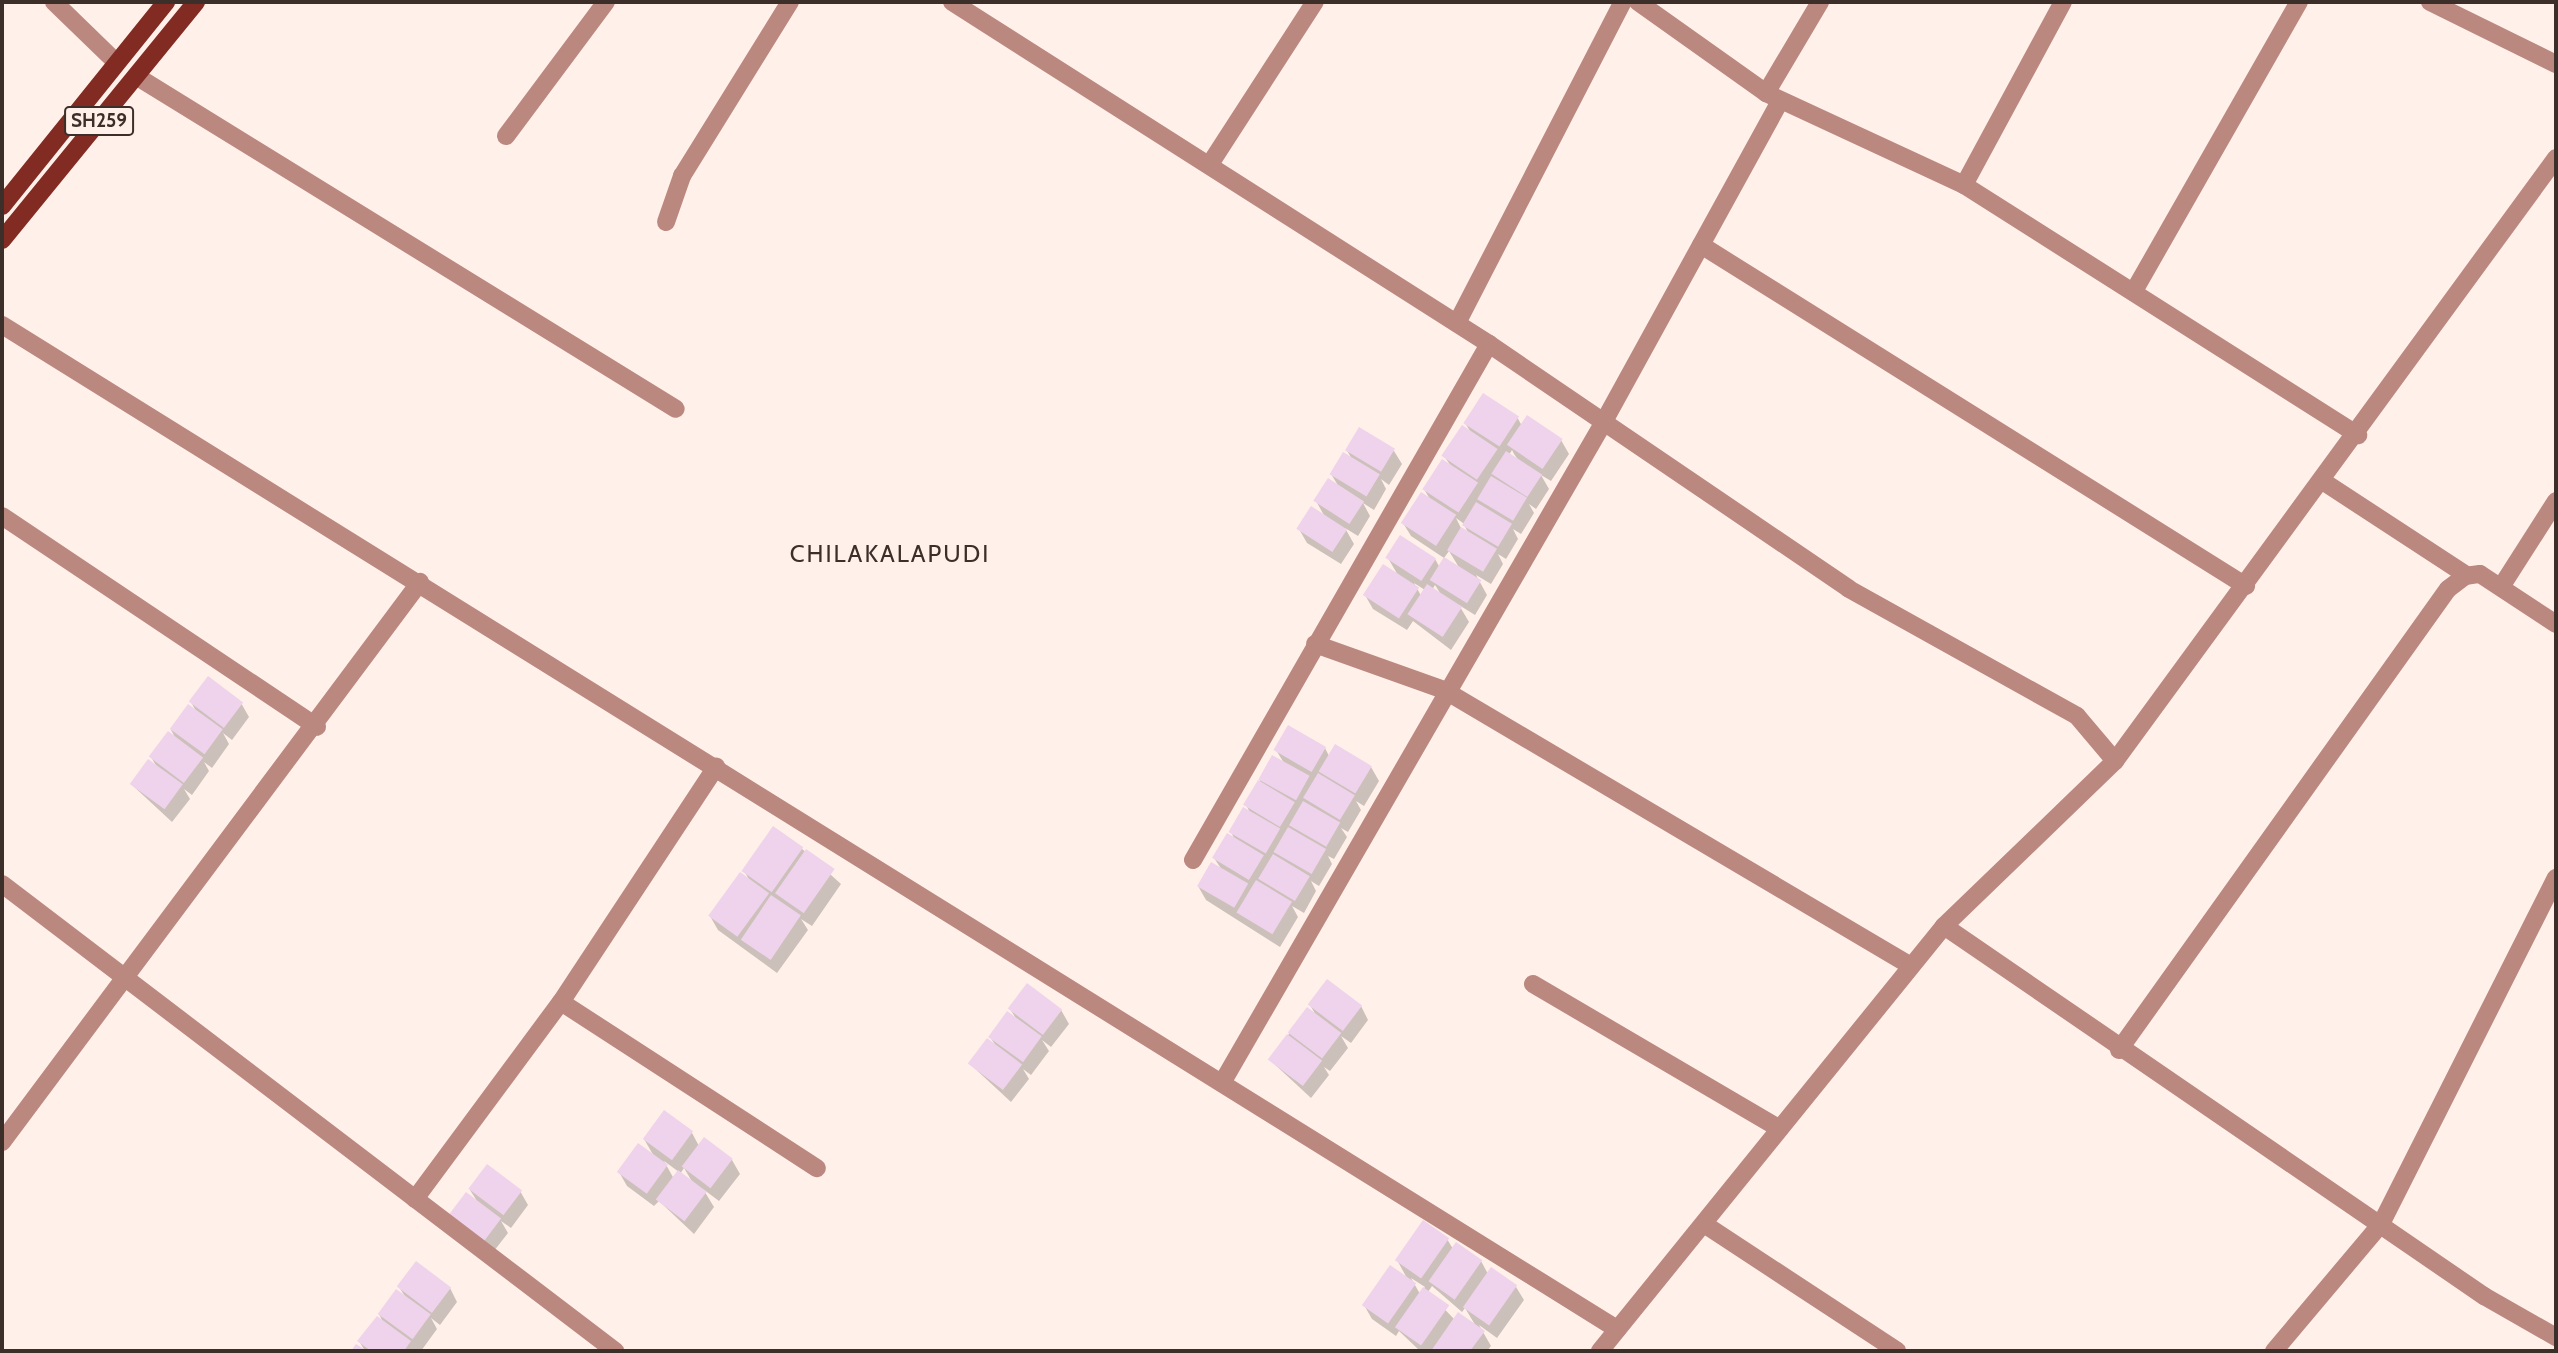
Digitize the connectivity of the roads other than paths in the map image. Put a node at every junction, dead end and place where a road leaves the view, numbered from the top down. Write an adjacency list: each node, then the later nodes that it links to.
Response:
1 (54, 2): 14 (street)
2 (166, 2): 14 (main road, SH259)
3 (196, 2): 16 (main road, SH259)
4 (606, 2): 18 (street)
5 (790, 2): 23 (street)
6 (952, 2): 20 (street)
7 (1623, 2): 27 (street)
8 (1638, 2): 17 (street)
9 (1820, 2): 17 (street)
10 (2063, 2): 21 (street)
11 (2299, 2): 26 (street)
12 (2430, 2): 15 (street)
13 (1311, 3): 20 (street)
14 (116, 62): 22 (main road, SH259)
15 (2556, 64)
16 (136, 76): 24 (main road, SH259); 30 (street)
17 (1773, 97): 21 (street); 25 (street)
18 (506, 136)
19 (2556, 158): 32 (street)
20 (1210, 164): 27 (street)
21 (1964, 186): 26 (street)
22 (2, 206)
23 (666, 222)
24 (2, 240)
25 (1701, 245): 31 (street); 38 (street)
26 (2134, 291): 32 (street)
27 (1457, 323): 29 (street)
28 (2, 325): 37 (street)
29 (1489, 344): 31 (street); 41 (street)
30 (676, 409)
31 (1602, 425): 42 (street); 44 (street)
32 (2358, 435): 33 (street)
33 (2325, 482): 36 (street); 38 (street)
34 (2556, 501): 39 (street)
35 (2, 516): 43 (street)
36 (2466, 575): 39 (street); 54 (street)
37 (420, 582): 43 (street); 45 (street)
38 (2246, 586): 44 (street)
39 (2501, 587): 40 (street)
40 (2556, 624)
41 (1315, 643): 42 (street); 46 (street)
42 (1444, 690): 50 (street); 55 (street)
43 (317, 727): 51 (street)
44 (2115, 761): 49 (street)
45 (716, 767): 53 (street); 55 (street)
46 (1193, 860)
47 (2556, 878): 61 (street)
48 (2, 884): 51 (street)
49 (1944, 926): 50 (street); 54 (street)
50 (1911, 966): 56 (street)
51 (128, 981): 57 (street); 59 (street)
52 (1533, 984): 56 (street)
53 (561, 1002): 58 (street); 59 (street)
54 (2119, 1050): 61 (street)
55 (1222, 1083): 62 (street)
56 (1780, 1129): 60 (street)
57 (2, 1142)
58 (817, 1168)
59 (415, 1199): 64 (street)
60 (1704, 1224): 62 (street); 66 (street)
61 (2381, 1224): 63 (street); 67 (street)
62 (1617, 1329): 65 (street)
63 (2556, 1337)
64 (615, 1351)
65 (1600, 1351)
66 (1897, 1351)
67 (2274, 1351)

